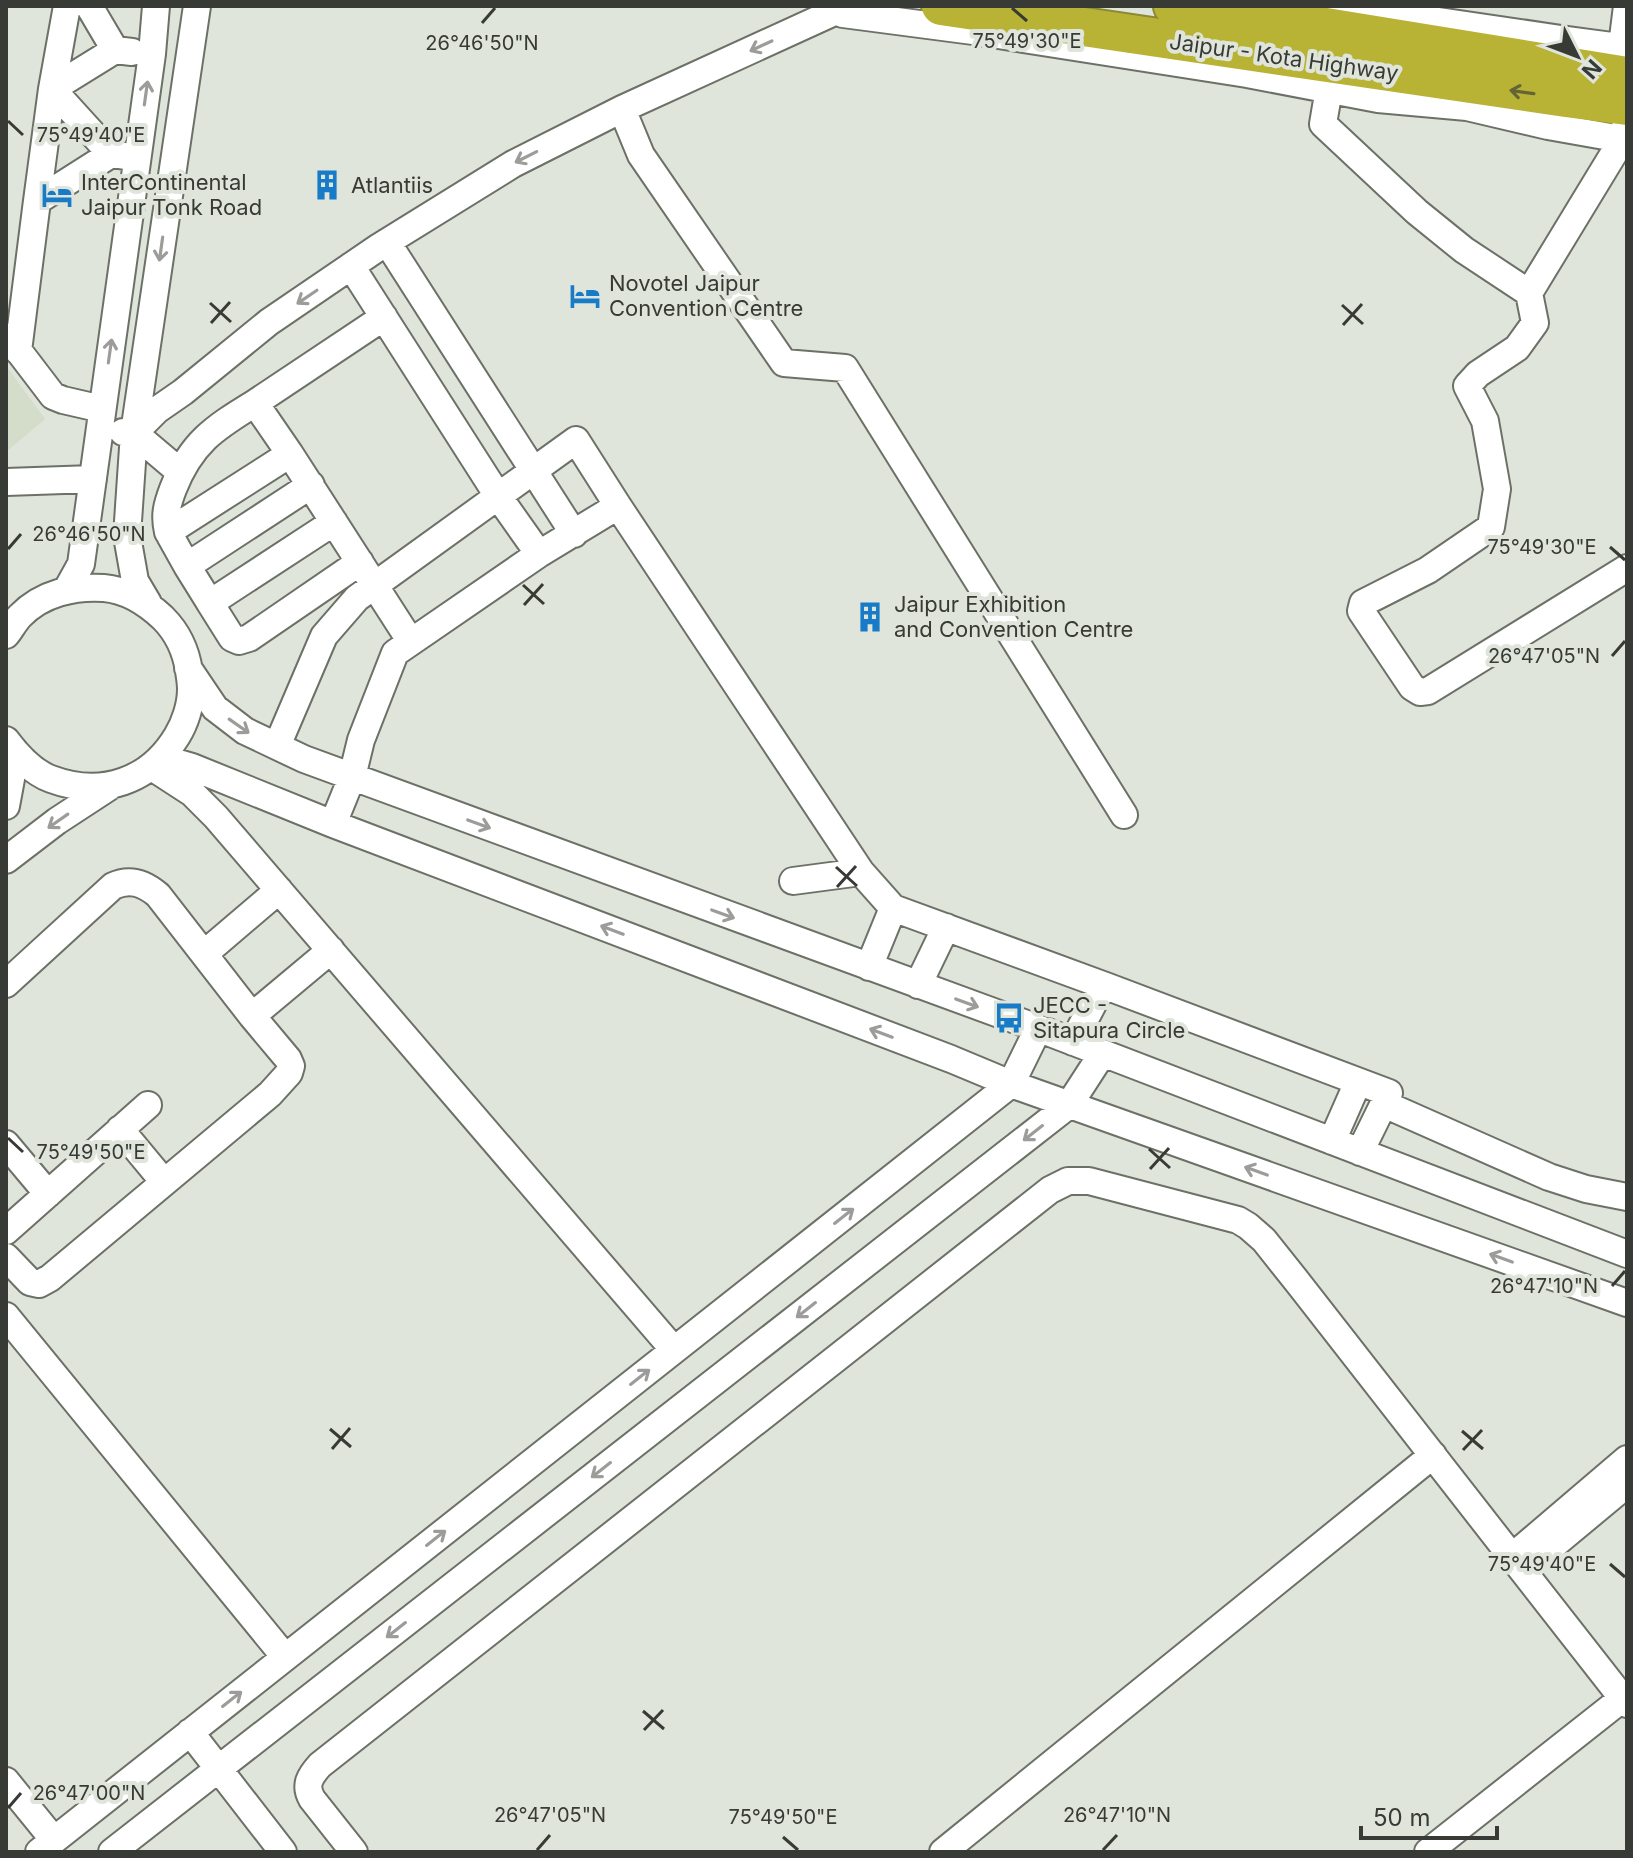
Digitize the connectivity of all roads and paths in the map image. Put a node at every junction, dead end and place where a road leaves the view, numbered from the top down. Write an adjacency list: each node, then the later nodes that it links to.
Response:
1 (67, 6): 17 (street)
2 (89, 6): 14 (street)
3 (156, 6): 15 (street)
4 (197, 6): 32 (street, one-way to 32)
5 (864, 6): 13 (street)
6 (893, 6): 11 (street)
7 (941, 6): 11 (highway, Jaipur - Kota Highway)
8 (1173, 6): 12 (highway, Jaipur - Kota Highway)
9 (1323, 6): 18 (street)
10 (1627, 6): 18 (street)
11 (947, 7): 16 (highway, Jaipur - Kota Highway)
12 (1259, 11): 18 (highway, Jaipur - Kota Highway)
13 (832, 13): 16 (street); 19 (street, one-way to 19)
14 (115, 50): 15 (street); 17 (street)
15 (152, 54): 21 (street, one-way to 15)
16 (1331, 76): 18 (highway, Jaipur - Kota Highway); 25 (street)
17 (52, 89): 20 (street); 22 (street)
18 (1624, 107): 25 (street)
19 (622, 109): 23 (street, one-way to 23); 62 (street)
20 (111, 154): 21 (street); 22 (street)
21 (137, 157): 31 (street, one-way to 21)
22 (37, 201): 27 (street)
23 (387, 242): 24 (street); 28 (street)
24 (351, 266): 26 (street); 32 (street, one-way to 32)
25 (1529, 293): 47 (street)
26 (384, 317): 29 (street); 30 (street)
27 (12, 342): 31 (street)
28 (452, 343): 29 (street); 34 (street)
29 (415, 365): 39 (street)
30 (255, 403): 33 (street); 35 (street)
31 (101, 420): 32 (street); 36 (street)
32 (134, 433): 35 (street); 50 (street)
33 (290, 454): 38 (street); 42 (street)
34 (534, 470): 39 (street); 40 (street); 43 (street)
35 (180, 472): 42 (street)
36 (93, 479): 37 (street); 49 (street)
37 (6, 482)
38 (311, 485): 41 (street); 46 (street)
39 (498, 496): 44 (street); 48 (street)
40 (618, 506): 43 (street); 65 (street)
41 (334, 522): 45 (street); 51 (street)
42 (168, 532): 46 (street)
43 (574, 534): 44 (street)
44 (539, 554): 53 (street)
45 (360, 562): 48 (street); 51 (street)
46 (187, 566): 51 (street)
47 (1627, 568)
48 (375, 585): 53 (street); 56 (street)
49 (66, 591): 50 (street); 52 (street)
50 (148, 603): 54 (street)
51 (210, 603)
52 (6, 635)
53 (411, 642): 59 (street)
54 (188, 668): 56 (street, one-way to 56); 58 (street)
55 (6, 740): 60 (street)
56 (277, 746): 59 (street)
57 (6, 753): 61 (street)
58 (157, 763): 60 (street); 63 (street); 67 (street)
59 (352, 777): 63 (street); 72 (street, one-way to 72)
60 (112, 785): 64 (street, one-way to 64)
61 (6, 806)
62 (1124, 815)
63 (333, 824): 81 (street, one-way to 63)
64 (6, 860)
65 (861, 872): 66 (street); 68 (street)
66 (793, 881)
67 (279, 890): 70 (street); 71 (street)
68 (893, 908): 69 (street); 72 (street)
69 (946, 927): 74 (street); 75 (street)
70 (331, 950): 76 (street); 98 (street)
71 (204, 954): 73 (street); 76 (street)
72 (869, 967): 74 (street)
73 (6, 984)
74 (918, 985): 77 (street, one-way to 77)
75 (1103, 985): 78 (street); 80 (street)
76 (252, 1016): 89 (street)
77 (1038, 1029): 78 (street); 81 (street)
78 (1073, 1042): 79 (street)
79 (1102, 1054): 84 (street); 86 (street)
80 (1358, 1082): 82 (street); 86 (street)
81 (1011, 1084): 84 (street); 98 (street, one-way to 81)
82 (1387, 1099): 88 (street); 90 (street); 92 (street)
83 (148, 1105): 85 (street)
84 (1069, 1105): 96 (street, one-way to 84); 106 (street, one-way to 106)
85 (120, 1129): 89 (street); 91 (street)
86 (1332, 1141): 88 (street)
87 (6, 1144): 91 (street)
88 (1360, 1152): 94 (street)
89 (164, 1182): 95 (street)
90 (1627, 1185)
91 (48, 1194): 93 (street)
92 (1627, 1197)
93 (6, 1231)
94 (1627, 1254)
95 (6, 1257)
96 (1627, 1303)
97 (6, 1316): 103 (street)
98 (674, 1350): 103 (street, one-way to 98)
99 (1433, 1455): 102 (street); 111 (street); 112 (street)
100 (1627, 1459): 102 (street)
101 (1627, 1484): 102 (street)
102 (1517, 1564): 104 (street)
103 (285, 1657): 105 (street, one-way to 103)
104 (1625, 1701): 113 (street)
105 (190, 1732): 106 (street); 108 (street)
106 (217, 1769): 109 (street); 110 (street)
107 (6, 1781): 108 (street)
108 (46, 1846)
109 (112, 1852)
110 (283, 1852)
111 (354, 1852)
112 (943, 1852)
113 (1428, 1852)

